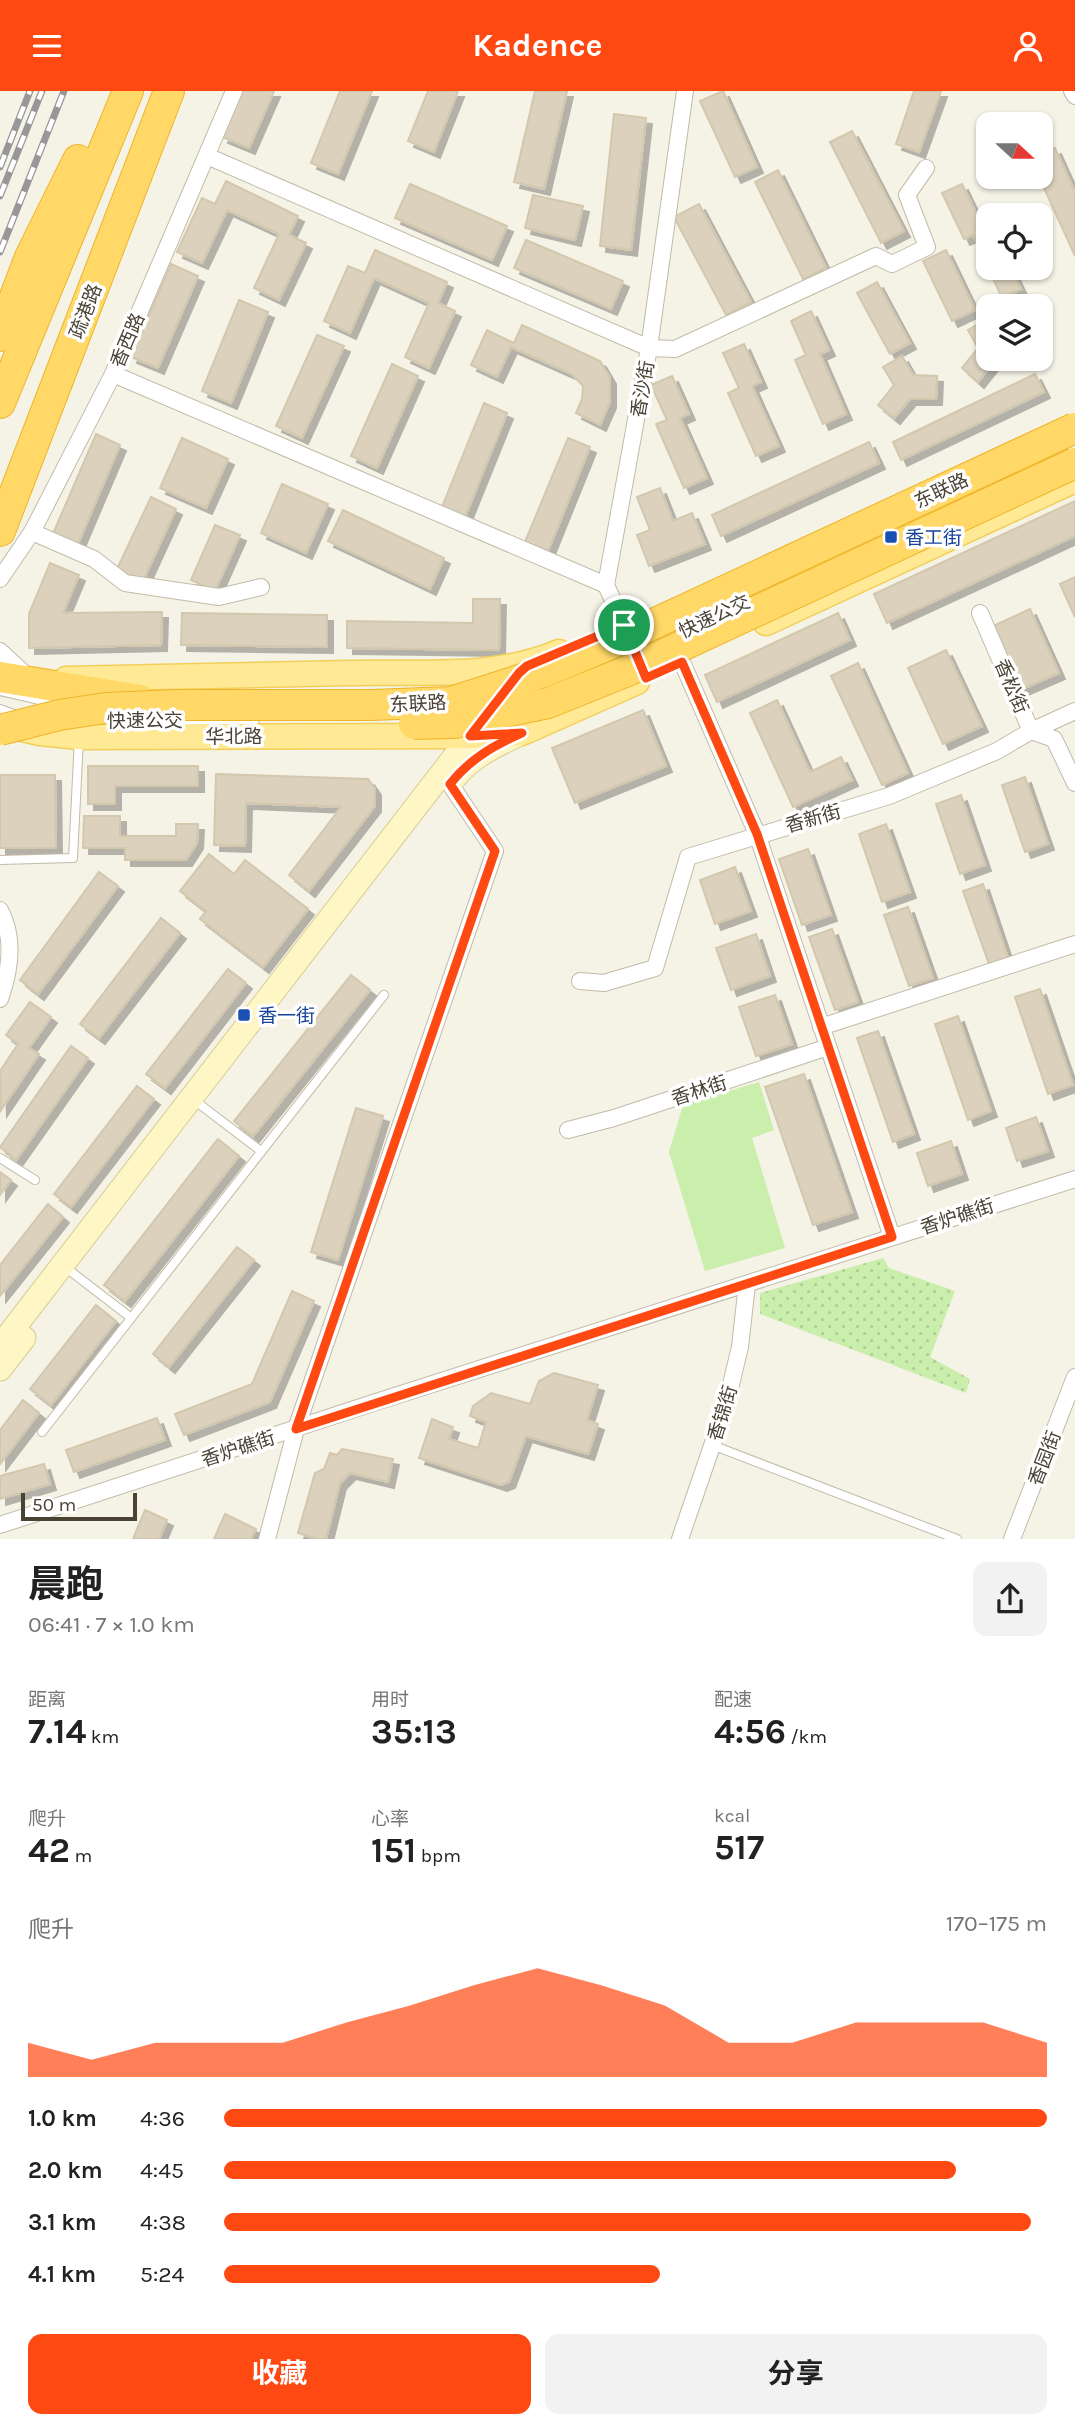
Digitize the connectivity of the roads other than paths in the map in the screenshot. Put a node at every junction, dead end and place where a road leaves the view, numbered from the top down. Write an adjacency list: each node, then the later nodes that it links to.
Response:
1 (113, 91): 10 (highway)
2 (128, 91): 13 (highway)
3 (169, 91): 18 (highway, 疏港路)
4 (234, 91): 8 (street, 香西路)
5 (685, 91): 11 (street, 香沙街)
6 (1072, 91): 7 (street)
7 (1075, 96)
8 (207, 156): 11 (street); 12 (street, 香西路)
9 (926, 169): 11 (street)
10 (0, 336)
11 (649, 348): 21 (street, 香沙街)
12 (113, 375): 19 (street, 香西路); 21 (street)
13 (0, 403)
14 (1075, 414): 24 (main road)
15 (1075, 428): 33 (highway, 东联路, bridge)
16 (1075, 463): 46 (highway, 东联路, bridge)
17 (1075, 480): 27 (main road)
18 (0, 531)
19 (32, 532): 20 (street, 香西路); 22 (street)
20 (0, 579)
21 (606, 585): 24 (street)
22 (261, 587)
23 (980, 614): 43 (street, 香松街)
24 (634, 638): 26 (main road); 30 (street)
25 (0, 651): 29 (street)
26 (540, 659): 29 (main road); 32 (street)
27 (682, 662): 30 (main road); 49 (street)
28 (0, 669): 29 (main road)
29 (14, 677): 33 (highway, bridge)
30 (646, 678): 44 (main road)
31 (0, 691): 32 (lane, 快速公交)
32 (502, 696): 45 (street)
33 (175, 705): 42 (highway, 东联路, bridge)
34 (0, 709): 41 (lane, 快速公交)
35 (473, 709): 37 (lane)
36 (1075, 711): 43 (street, 香新街)
37 (405, 718)
38 (265, 720): 39 (lane, 快速公交)
39 (142, 721)
40 (0, 722): 41 (main road, 华北路)
41 (86, 729): 45 (main road, 华北路); 50 (lane)
42 (0, 730)
43 (1031, 731): 47 (street, 香松街); 49 (street, 香新街)
44 (522, 733): 45 (main road, 华北路); 48 (street)
45 (470, 736): 58 (street)
46 (0, 749)
47 (1075, 783)
48 (450, 784): 58 (street); 71 (street)
49 (757, 834): 53 (street, 香新街); 56 (street)
50 (0, 860)
51 (0, 910): 55 (street)
52 (1075, 944): 56 (street)
53 (580, 981)
54 (384, 995): 60 (lane)
55 (0, 999)
56 (821, 1027): 57 (street)
57 (828, 1047): 59 (street, 香林街); 64 (street)
58 (197, 1102): 60 (lane); 65 (street)
59 (568, 1130)
60 (261, 1151): 67 (lane)
61 (0, 1158): 63 (lane)
62 (1075, 1179): 64 (street, 香炉礁街)
63 (35, 1181)
64 (892, 1237): 66 (street, 香炉礁街)
65 (68, 1269): 67 (lane); 68 (street); 69 (street)
66 (747, 1283): 71 (street, 香炉礁街); 73 (street, 香锦街)
67 (130, 1317): 72 (lane)
68 (0, 1346)
69 (0, 1369)
70 (1075, 1377): 78 (street, 香园街)
71 (296, 1429): 74 (street, 香炉礁街); 75 (street)
72 (42, 1431)
73 (712, 1445): 76 (street, 香锦街); 77 (lane)
74 (0, 1525)
75 (267, 1539)
76 (680, 1539)
77 (957, 1539)
78 (1012, 1539)

